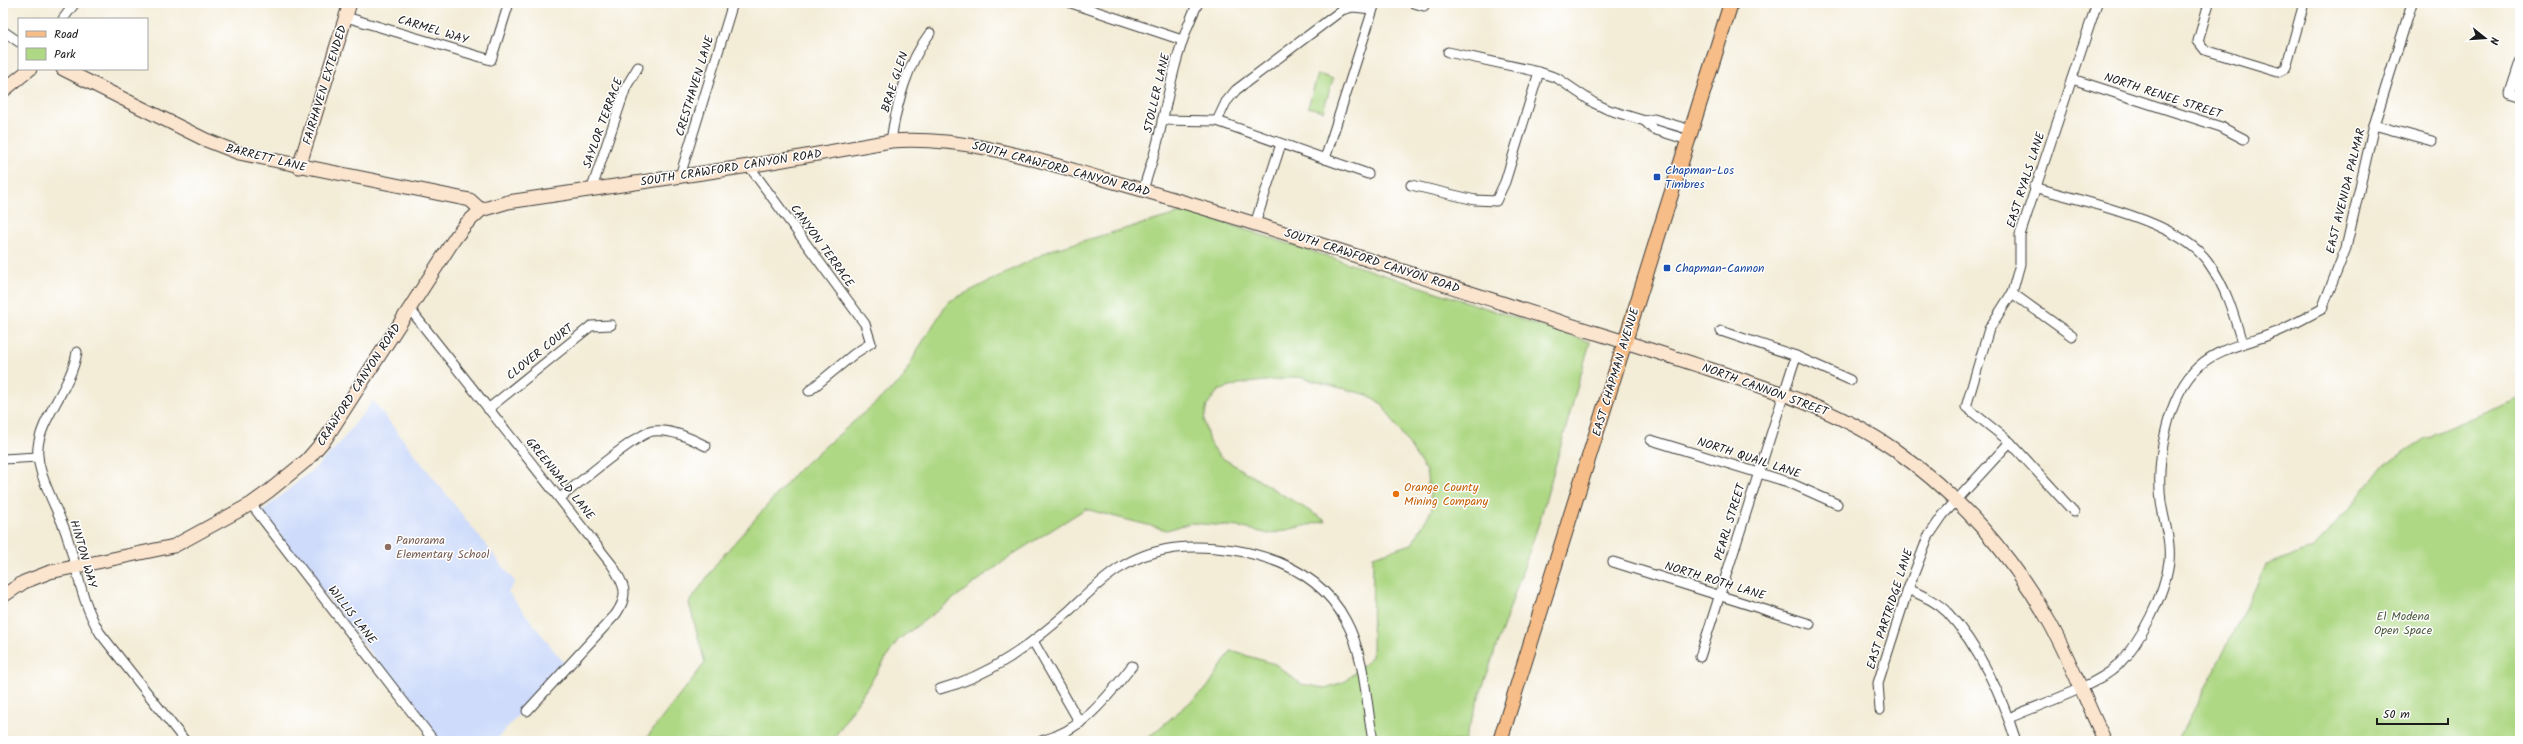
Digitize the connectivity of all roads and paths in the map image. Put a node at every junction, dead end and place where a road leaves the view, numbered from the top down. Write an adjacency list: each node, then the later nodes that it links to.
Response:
1 (75, 3): 16 (street)
2 (350, 3): 15 (main road, FAIRHAVEN EXTENDED)
3 (509, 3): 15 (street, CARMEL WAY)
4 (733, 3): 42 (street, CRESTHAVEN LANE)
5 (1071, 3): 19 (street)
6 (1198, 3): 19 (street, STOLLER LANE)
7 (1414, 3): 14 (street)
8 (1731, 3): 33 (main road, EAST CHAPMAN AVENUE)
9 (2097, 3): 27 (street, EAST RYALS LANE)
10 (2209, 3): 11 (street)
11 (2304, 3)
12 (2412, 3): 32 (street, EAST AVENIDA PALMAR)
13 (1374, 6): 31 (street); 38 (street)
14 (1424, 6)
15 (346, 17): 40 (main road, FAIRHAVEN EXTENDED)
16 (64, 18)
17 (3, 32): 20 (street)
18 (930, 33): 35 (street, BRAE GLEN)
19 (1182, 40): 30 (street, STOLLER LANE)
20 (18, 41)
21 (1448, 52): 26 (street)
22 (2520, 62): 29 (street)
23 (638, 67): 45 (street, SAYLOR TERRACE)
24 (29, 70): 28 (main road)
25 (65, 70): 40 (main road, BARRETT LANE)
26 (1538, 72): 33 (street); 43 (street)
27 (2072, 79): 34 (street, NORTH RENEE STREET); 44 (street, EAST RYALS LANE)
28 (3, 91)
29 (2520, 96)
30 (1162, 120): 31 (street); 46 (street, STOLLER LANE)
31 (1217, 121): 37 (street)
32 (2374, 125): 36 (street); 55 (street, EAST AVENIDA PALMAR)
33 (1690, 135): 54 (main road, EAST CHAPMAN AVENUE)
34 (2244, 139)
35 (891, 140): 39 (main road, SOUTH CRAWFORD CANYON ROAD); 46 (main road, SOUTH CRAWFORD CANYON ROAD)
36 (2432, 140)
37 (1281, 144): 38 (street); 48 (street)
38 (1325, 159): 41 (street)
39 (749, 166): 42 (main road, SOUTH CRAWFORD CANYON ROAD); 59 (street, CANYON TERRACE)
40 (299, 167): 47 (main road, BARRETT LANE)
41 (1368, 174)
42 (680, 176): 45 (main road, SOUTH CRAWFORD CANYON ROAD)
43 (1411, 185)
44 (2034, 187): 49 (street, EAST RYALS LANE); 55 (street)
45 (592, 188): 47 (main road, SOUTH CRAWFORD CANYON ROAD)
46 (1143, 190): 48 (main road, SOUTH CRAWFORD CANYON ROAD)
47 (481, 210): 50 (main road, CRAWFORD CANYON ROAD)
48 (1255, 224): 54 (main road, SOUTH CRAWFORD CANYON ROAD)
49 (2012, 293): 53 (street); 63 (street, EAST RYALS LANE)
50 (409, 308): 61 (street, GREENWALD LANE); 70 (main road, CRAWFORD CANYON ROAD)
51 (611, 325): 61 (street, CLOVER COURT)
52 (1720, 331): 57 (street)
53 (2072, 336)
54 (1625, 342): 60 (main road, NORTH CANNON STREET); 92 (main road, EAST CHAPMAN AVENUE)
55 (2242, 343): 82 (street, EAST AVENIDA PALMAR)
56 (76, 352): 65 (street, HINTON WAY)
57 (1796, 356): 58 (street); 60 (street, PEARL STREET)
58 (1850, 380)
59 (809, 391)
60 (1783, 394): 67 (street, PEARL STREET); 69 (main road, NORTH CANNON STREET)
61 (488, 409): 68 (street, GREENWALD LANE)
62 (1651, 440): 67 (street, NORTH QUAIL LANE)
63 (2010, 442): 69 (street, EAST PARTRIDGE LANE); 72 (street)
64 (706, 446): 68 (street)
65 (38, 457): 66 (street); 74 (street, HINTON WAY)
66 (3, 459)
67 (1758, 472): 71 (street, NORTH QUAIL LANE); 76 (street, PEARL STREET)
68 (560, 498): 85 (street, GREENWALD LANE)
69 (1955, 501): 75 (street, EAST PARTRIDGE LANE); 82 (main road, NORTH CANNON STREET)
70 (251, 504): 74 (main road, CRAWFORD CANYON ROAD); 89 (street, WILLIS LANE)
71 (1837, 504)
72 (2074, 512)
73 (1613, 562): 76 (street, NORTH ROTH LANE)
74 (74, 566): 77 (main road, CRAWFORD CANYON ROAD); 88 (street, HINTON WAY)
75 (1908, 589): 84 (street, EAST PARTRIDGE LANE); 86 (street)
76 (1720, 595): 78 (street, NORTH ROTH LANE); 80 (street, PEARL STREET)
77 (3, 596)
78 (1810, 624)
79 (1033, 641): 83 (street); 87 (street); 91 (street)
80 (1700, 657)
81 (1132, 666): 87 (street)
82 (2081, 687): 86 (street, EAST AVENIDA PALMAR); 94 (main road, NORTH CANNON STREET)
83 (940, 689)
84 (1880, 710)
85 (527, 711)
86 (2009, 718): 93 (street)
87 (1080, 723): 90 (street)
88 (185, 741)
89 (434, 741)
90 (1041, 741)
91 (1373, 741)
92 (1500, 741)
93 (2016, 741)
94 (2105, 741)

